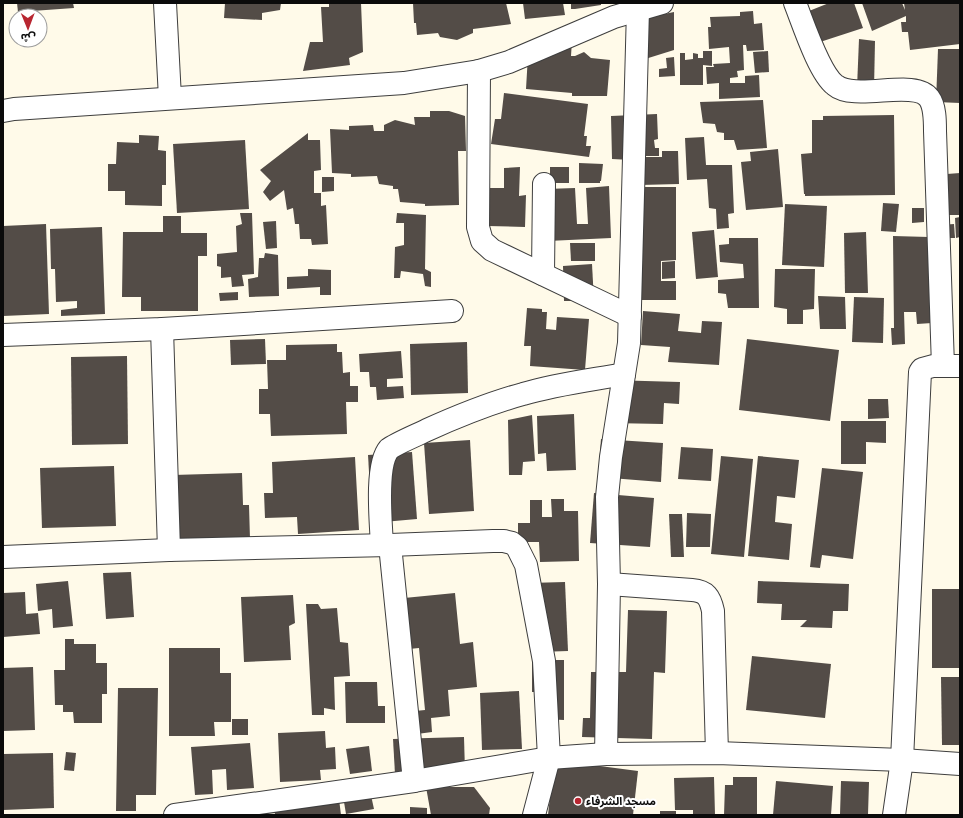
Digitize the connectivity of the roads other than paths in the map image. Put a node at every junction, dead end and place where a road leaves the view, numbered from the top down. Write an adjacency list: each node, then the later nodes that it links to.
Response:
1 (165, 3): 6 (street)
2 (662, 3): 4 (street)
3 (795, 3): 14 (street)
4 (638, 9): 5 (street); 11 (street)
5 (479, 72): 6 (street); 9 (street)
6 (170, 98): 7 (street)
7 (3, 111)
8 (544, 184): 9 (street)
9 (543, 274): 11 (street)
10 (452, 311): 12 (street)
11 (630, 316): 15 (street)
12 (162, 329): 13 (street); 17 (street)
13 (3, 335)
14 (952, 366): 23 (street)
15 (624, 374): 16 (street); 19 (street)
16 (386, 545): 17 (street); 22 (street); 25 (street)
17 (169, 550): 18 (street)
18 (3, 557)
19 (609, 584): 20 (street); 21 (street)
20 (717, 753): 21 (street); 23 (street)
21 (606, 754): 22 (street)
22 (549, 758): 25 (street); 27 (street)
23 (902, 760): 24 (street); 28 (street)
24 (960, 764)
25 (414, 782): 26 (street)
26 (175, 815)
27 (534, 815)
28 (894, 815)

